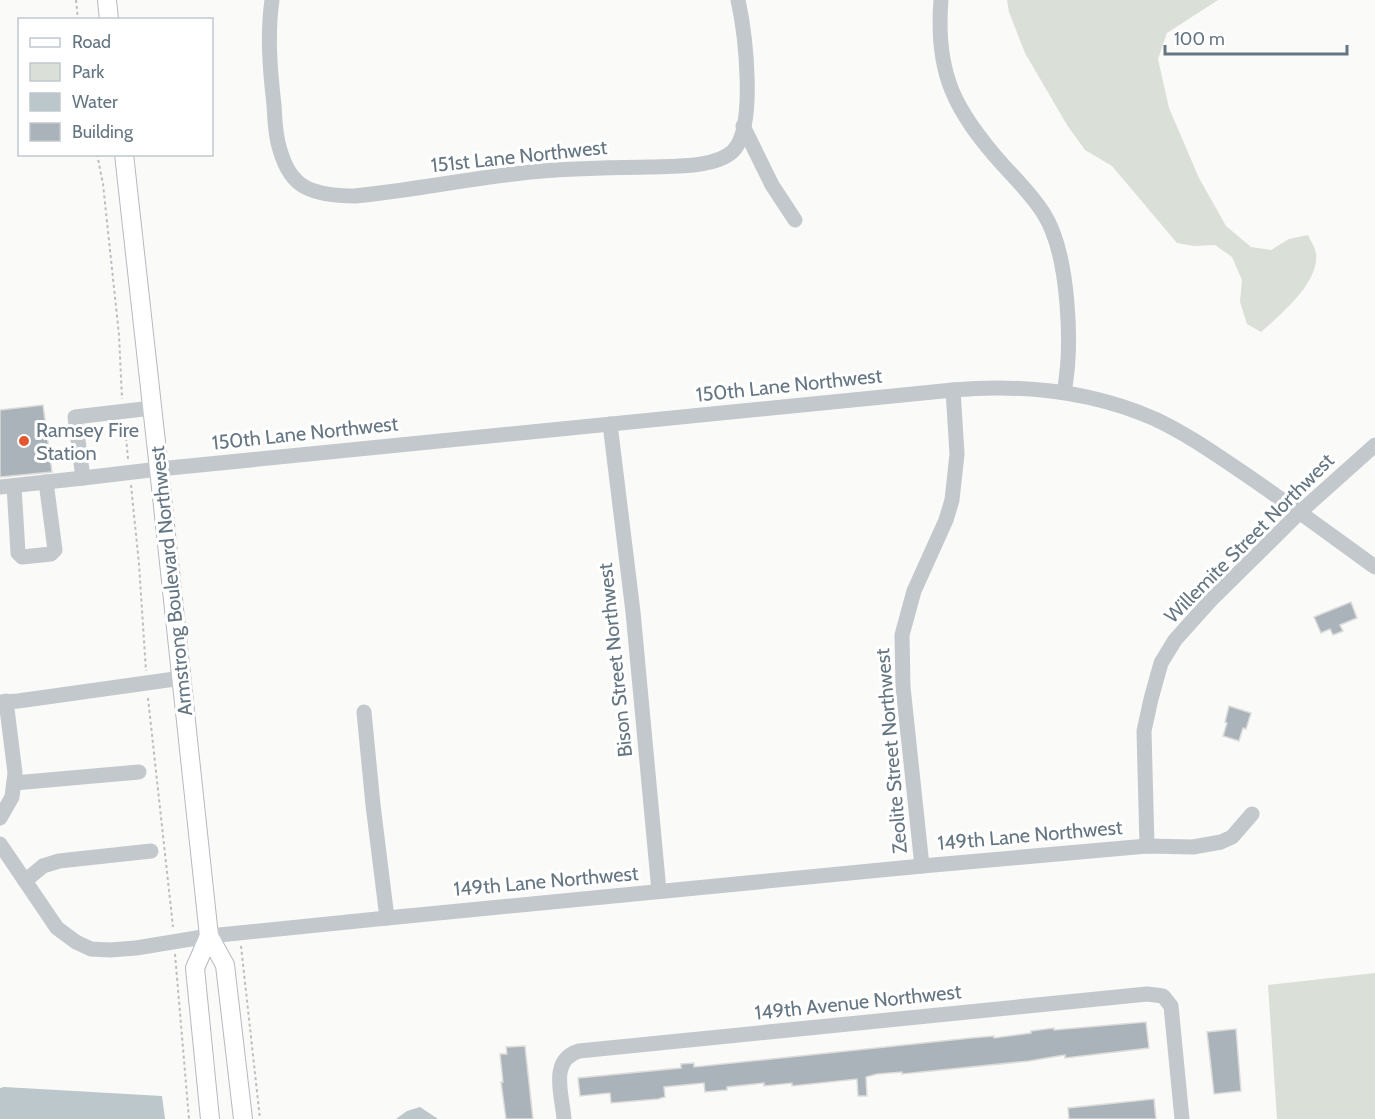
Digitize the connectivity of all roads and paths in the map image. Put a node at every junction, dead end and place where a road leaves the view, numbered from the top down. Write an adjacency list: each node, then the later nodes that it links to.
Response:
1 (76, 0): 6 (path)
2 (107, 0): 7 (main road)
3 (272, 0): 8 (street, 151st Lane Northwest)
4 (738, 0): 8 (street)
5 (941, 0): 13 (street)
6 (78, 18)
7 (109, 18)
8 (743, 126): 11 (street)
9 (97, 156): 15 (path)
10 (124, 156): 14 (main road, Armstrong Boulevard Northwest)
11 (795, 220)
12 (953, 390): 13 (street, 150th Lane Northwest); 16 (street, 150th Lane Northwest); 36 (street, Zeolite Street Northwest)
13 (1064, 392): 23 (street, 150th Lane Northwest)
14 (152, 408): 15 (street); 18 (main road, Armstrong Boulevard Northwest)
15 (124, 411): 19 (path); 20 (street)
16 (610, 424): 18 (street, 150th Lane Northwest); 38 (street, Bison Street Northwest)
17 (1375, 445): 23 (street, Willemite Street Northwest)
18 (159, 469): 19 (street, 150th Lane Northwest); 25 (main road, Armstrong Boulevard Northwest)
19 (130, 473): 20 (street, 150th Lane Northwest); 26 (path)
20 (83, 478): 21 (street, 150th Lane Northwest)
21 (46, 482): 22 (street, 150th Lane Northwest); 22 (street)
22 (7, 487)
23 (1300, 512): 24 (street, 150th Lane Northwest); 34 (street, Willemite Street Northwest)
24 (1375, 567)
25 (182, 678): 26 (street); 41 (main road, Armstrong Boulevard Northwest)
26 (147, 683): 27 (street); 42 (path)
27 (3, 701): 30 (street)
28 (364, 712): 39 (street)
29 (140, 772): 30 (street)
30 (14, 783): 32 (street)
31 (1252, 814): 34 (street, 149th Lane Northwest)
32 (0, 818)
33 (0, 844): 37 (street, 149th Lane Northwest)
34 (1147, 846): 36 (street, 149th Lane Northwest)
35 (151, 851): 37 (street)
36 (922, 866): 38 (street, 149th Lane Northwest)
37 (25, 881): 42 (street, 149th Lane Northwest)
38 (659, 891): 39 (street, 149th Lane Northwest)
39 (387, 918): 40 (street, 149th Lane Northwest)
40 (239, 934): 41 (street, 149th Lane Northwest); 46 (path)
41 (209, 936): 42 (street, 149th Lane Northwest); 44 (main road, Armstrong Boulevard Northwest); 45 (main road, Armstrong Boulevard Northwest)
42 (174, 942): 43 (path)
43 (189, 1119)
44 (210, 1119)
45 (243, 1119)
46 (260, 1119)
47 (564, 1119): 48 (street, 149th Avenue Northwest)
48 (1182, 1119)

